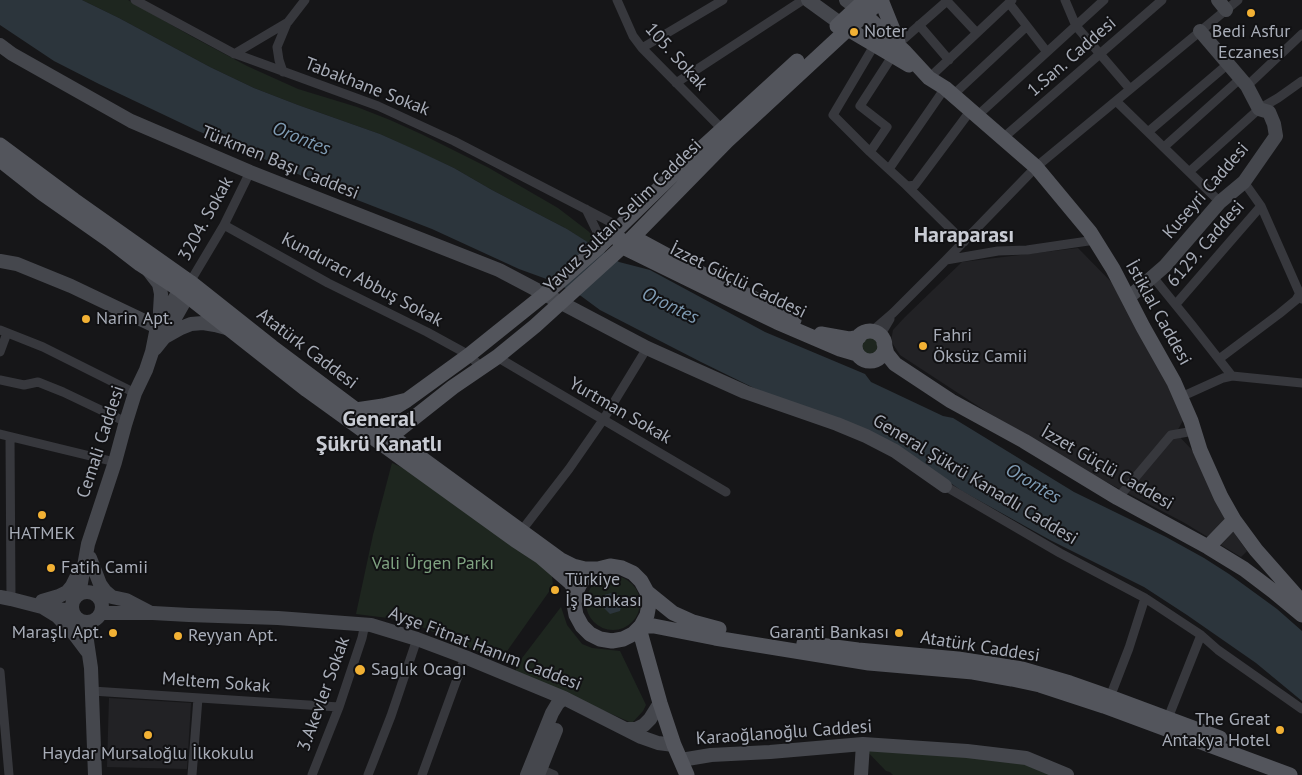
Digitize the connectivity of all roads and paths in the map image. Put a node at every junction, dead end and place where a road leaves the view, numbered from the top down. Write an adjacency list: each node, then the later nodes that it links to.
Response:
1 (134, 0): 29 (street, Tabakhane Sokak)
2 (305, 0): 16 (street)
3 (617, 0): 25 (street, 105. Sokak)
4 (723, 0): 25 (street)
5 (803, 0): 37 (street)
6 (808, 0): 18 (street)
7 (882, 0): 15 (main road, Yavuz Sultan Selim Caddesi); 27 (main road)
8 (947, 0): 17 (street); 22 (street)
9 (1065, 0): 19 (street)
10 (1104, 0): 19 (street)
11 (1162, 0): 30 (street, 1.San. Caddesi)
12 (1238, 0): 14 (street)
13 (1010, 2): 20 (street); 22 (street)
14 (1222, 5): 21 (street)
15 (858, 6): 18 (main road, Yavuz Sultan Selim Caddesi); 27 (main road, İstiklal Caddesi)
16 (288, 22): 29 (street); 33 (street)
17 (919, 25): 27 (street); 31 (street)
18 (844, 26): 24 (main road, İstiklal Caddesi); 43 (main road, Yavuz Sultan Selim Caddesi); 64 (main road, Yavuz Sultan Selim Caddesi)
19 (1076, 26): 28 (street); 30 (street)
20 (1026, 27): 28 (street); 39 (street)
21 (1200, 31): 32 (street, Kuseyri Caddesi); 38 (street)
22 (977, 33): 31 (street)
23 (1302, 34): 36 (street)
24 (875, 44): 27 (main road, İstiklal Caddesi); 48 (street)
25 (642, 48): 37 (street, 105. Sokak)
26 (4, 49): 52 (street, Türkmen Başı Caddesi)
27 (899, 50): 34 (main road, İstiklal Caddesi); 48 (street)
28 (1047, 52): 42 (street)
29 (234, 54): 33 (street, Tabakhane Sokak)
30 (1100, 54): 38 (street); 45 (street, 1.San. Caddesi)
31 (949, 60): 34 (street)
32 (1228, 64): 36 (street, Kuseyri Caddesi); 44 (street)
33 (283, 72): 58 (street, Tabakhane Sokak)
34 (930, 78): 39 (main road, İstiklal Caddesi)
35 (1302, 81): 41 (street)
36 (1244, 82): 41 (street, Kuseyri Caddesi); 47 (street)
37 (676, 83): 43 (street, 105. Sokak)
38 (1130, 89): 40 (street)
39 (949, 92): 42 (main road, İstiklal Caddesi); 51 (street)
40 (1116, 101): 44 (street); 50 (street)
41 (1259, 109): 53 (street); 54 (street, Kuseyri Caddesi)
42 (974, 113): 45 (main road, İstiklal Caddesi); 55 (street)
43 (722, 129): 60 (main road, Yavuz Sultan Selim Caddesi)
44 (1148, 132): 47 (street)
45 (1003, 138): 50 (main road, İstiklal Caddesi)
46 (0, 145): 69 (main road, Atatürk Caddesi)
47 (1164, 147): 53 (street)
48 (870, 152): 51 (street)
49 (0, 160): 67 (main road, Atatürk Caddesi)
50 (1036, 167): 61 (main road, İstiklal Caddesi); 62 (street)
51 (889, 169): 55 (street)
52 (250, 172): 59 (street, 3204. Sokak); 70 (street, Türkmen Başı Caddesi)
53 (1189, 172): 56 (street)
54 (1244, 182): 56 (street, Kuseyri Caddesi); 57 (street)
55 (906, 185): 62 (street)
56 (1220, 202): 68 (street, Kuseyri Caddesi)
57 (1261, 206): 71 (street); 73 (street, 6129. Caddesi)
58 (586, 209): 60 (street, Tabakhane Sokak); 63 (street)
59 (224, 225): 69 (street, 3204. Sokak); 80 (street, Kunduracı Abbuş Sokak)
60 (620, 227): 63 (main road, Yavuz Sultan Selim Caddesi); 64 (main road)
61 (1095, 240): 65 (street); 72 (main road, İstiklal Caddesi)
62 (964, 242): 65 (street)
63 (601, 245): 70 (main road, Yavuz Sultan Selim Caddesi)
64 (624, 246): 70 (main road, Yavuz Sultan Selim Caddesi); 77 (main road, İzzet Güçlü Caddesi); 82 (main road, İzzet Güçlü Caddesi)
65 (946, 260): 77 (street)
66 (0, 261): 75 (street)
67 (147, 268): 69 (main road, Atatürk Caddesi); 75 (street, Cemali Caddesi)
68 (1153, 277): 72 (street, Kuseyri Caddesi); 73 (street)
69 (186, 289): 74 (main road, Atatürk Caddesi); 75 (street, Cemali Caddesi); 92 (main road, Atatürk Caddesi)
70 (557, 295): 78 (street, General Şükrü Kanadlı Caddesi); 80 (main road, Yavuz Sultan Selim Caddesi); 81 (main road, Yavuz Sultan Selim Caddesi)
71 (1301, 296): 83 (street)
72 (1128, 298): 89 (main road, İstiklal Caddesi)
73 (1176, 304): 83 (street)
74 (230, 329): 75 (street); 95 (main road, Atatürk Caddesi)
75 (160, 330): 88 (street, Cemali Caddesi)
76 (3, 332): 79 (street); 88 (street)
77 (873, 337): 82 (main road); 82 (main road); 91 (main road, İzzet Güçlü Caddesi)
78 (647, 348): 93 (street); 101 (street, General Şükrü Kanadlı Caddesi)
79 (0, 352)
80 (470, 355): 84 (street, Kunduracı Abbuş Sokak); 90 (main road, Yavuz Sultan Selim Caddesi)
81 (497, 357): 84 (main road, Yavuz Sultan Selim Caddesi); 93 (street, Yurtman Sokak)
82 (863, 358): 91 (main road, İzzet Güçlü Caddesi)
83 (1218, 359): 85 (street)
84 (482, 368): 98 (main road, Yavuz Sultan Selim Caddesi)
85 (1232, 376): 87 (street); 89 (street)
86 (0, 380): 94 (street)
87 (1302, 383)
88 (135, 393): 94 (street, Cemali Caddesi)
89 (1182, 396): 96 (main road, İstiklal Caddesi)
90 (407, 400): 92 (main road, Yavuz Sultan Selim Caddesi); 95 (main road)
91 (951, 401): 103 (main road, İzzet Güçlü Caddesi)
92 (356, 410): 95 (main road, Atatürk Caddesi)
93 (603, 420): 102 (street, Yurtman Sokak); 105 (street)
94 (126, 422): 100 (street, Cemali Caddesi)
95 (375, 431): 98 (main road, Yavuz Sultan Selim Caddesi); 109 (main road, Atatürk Caddesi)
96 (1194, 431): 103 (street); 104 (main road, İstiklal Caddesi)
97 (0, 434): 99 (street)
98 (390, 436): 105 (main road, Atatürk Caddesi)
99 (10, 437): 100 (street); 112 (street)
100 (115, 462): 107 (street, Cemali Caddesi)
101 (945, 486): 111 (street, General Şükrü Kanadlı Caddesi)
102 (726, 492)
103 (1118, 498): 106 (main road, İzzet Güçlü Caddesi)
104 (1234, 520): 106 (main road); 114 (main road, İstiklal Caddesi)
105 (522, 530): 108 (main road, Atatürk Caddesi)
106 (1208, 547): 118 (main road, İzzet Güçlü Caddesi)
107 (88, 552): 113 (street, Cemali Caddesi); 115 (street); 116 (street, Cemali Caddesi); 117 (street)
108 (598, 569): 109 (main road); 110 (main road, Atatürk Caddesi)
109 (576, 592): 124 (main road)
110 (647, 592): 121 (main road); 130 (main road, Atatürk Caddesi)
111 (1145, 598): 122 (street, General Şükrü Kanadlı Caddesi); 130 (street)
112 (11, 599): 115 (street, Ayşe Fitnat Hanım Caddesi)
113 (75, 602): 115 (street, Ayşe Fitnat Hanım Caddesi); 116 (street, Ayşe Fitnat Hanım Caddesi); 119 (street)
114 (1302, 602)
115 (42, 604): 125 (street)
116 (99, 606): 117 (street, Ayşe Fitnat Hanım Caddesi); 119 (street, Ayşe Fitnat Hanım Caddesi); 128 (street, Cemali Caddesi)
117 (151, 612): 120 (street, Ayşe Fitnat Hanım Caddesi)
118 (1302, 615)
119 (82, 622): 125 (street)
120 (366, 624): 123 (street, Ayşe Fitnat Hanım Caddesi); 134 (street, 3.Akevler Sokak)
121 (640, 627): 124 (main road); 129 (main road); 153 (main road, Atatürk Caddesi)
122 (1201, 635): 135 (street, General Şükrü Kanadlı Caddesi); 136 (street)
123 (417, 639): 126 (street, Ayşe Fitnat Hanım Caddesi); 147 (street)
124 (623, 639): 129 (main road)
125 (89, 655): 128 (street)
126 (464, 657): 132 (street, Ayşe Fitnat Hanım Caddesi); 148 (street)
127 (0, 672): 143 (street)
128 (91, 685): 131 (street, Meltem Sokak); 144 (street)
129 (655, 685): 133 (main road)
130 (1110, 697): 136 (main road, Atatürk Caddesi)
131 (198, 698): 134 (street, Meltem Sokak); 145 (street)
132 (564, 698): 137 (street, Ayşe Fitnat Hanım Caddesi); 142 (street)
133 (660, 703): 137 (street); 139 (main road)
134 (339, 707): 146 (street, 3.Akevler Sokak)
135 (1302, 709)
136 (1168, 718): 141 (main road, Atatürk Caddesi)
137 (628, 730): 139 (street, Ayşe Fitnat Hanım Caddesi)
138 (863, 744): 140 (street, Karaoğlanoğlu Caddesi); 151 (street); 152 (street, Karaoğlanoğlu Caddesi)
139 (674, 745): 140 (main road)
140 (681, 760): 150 (main road)
141 (1302, 772)
142 (535, 773): 149 (street)
143 (10, 775)
144 (95, 775)
145 (192, 775)
146 (312, 775)
147 (368, 775)
148 (422, 775)
149 (554, 775)
150 (687, 775)
151 (861, 775)
152 (1067, 775)
153 (1290, 775)

